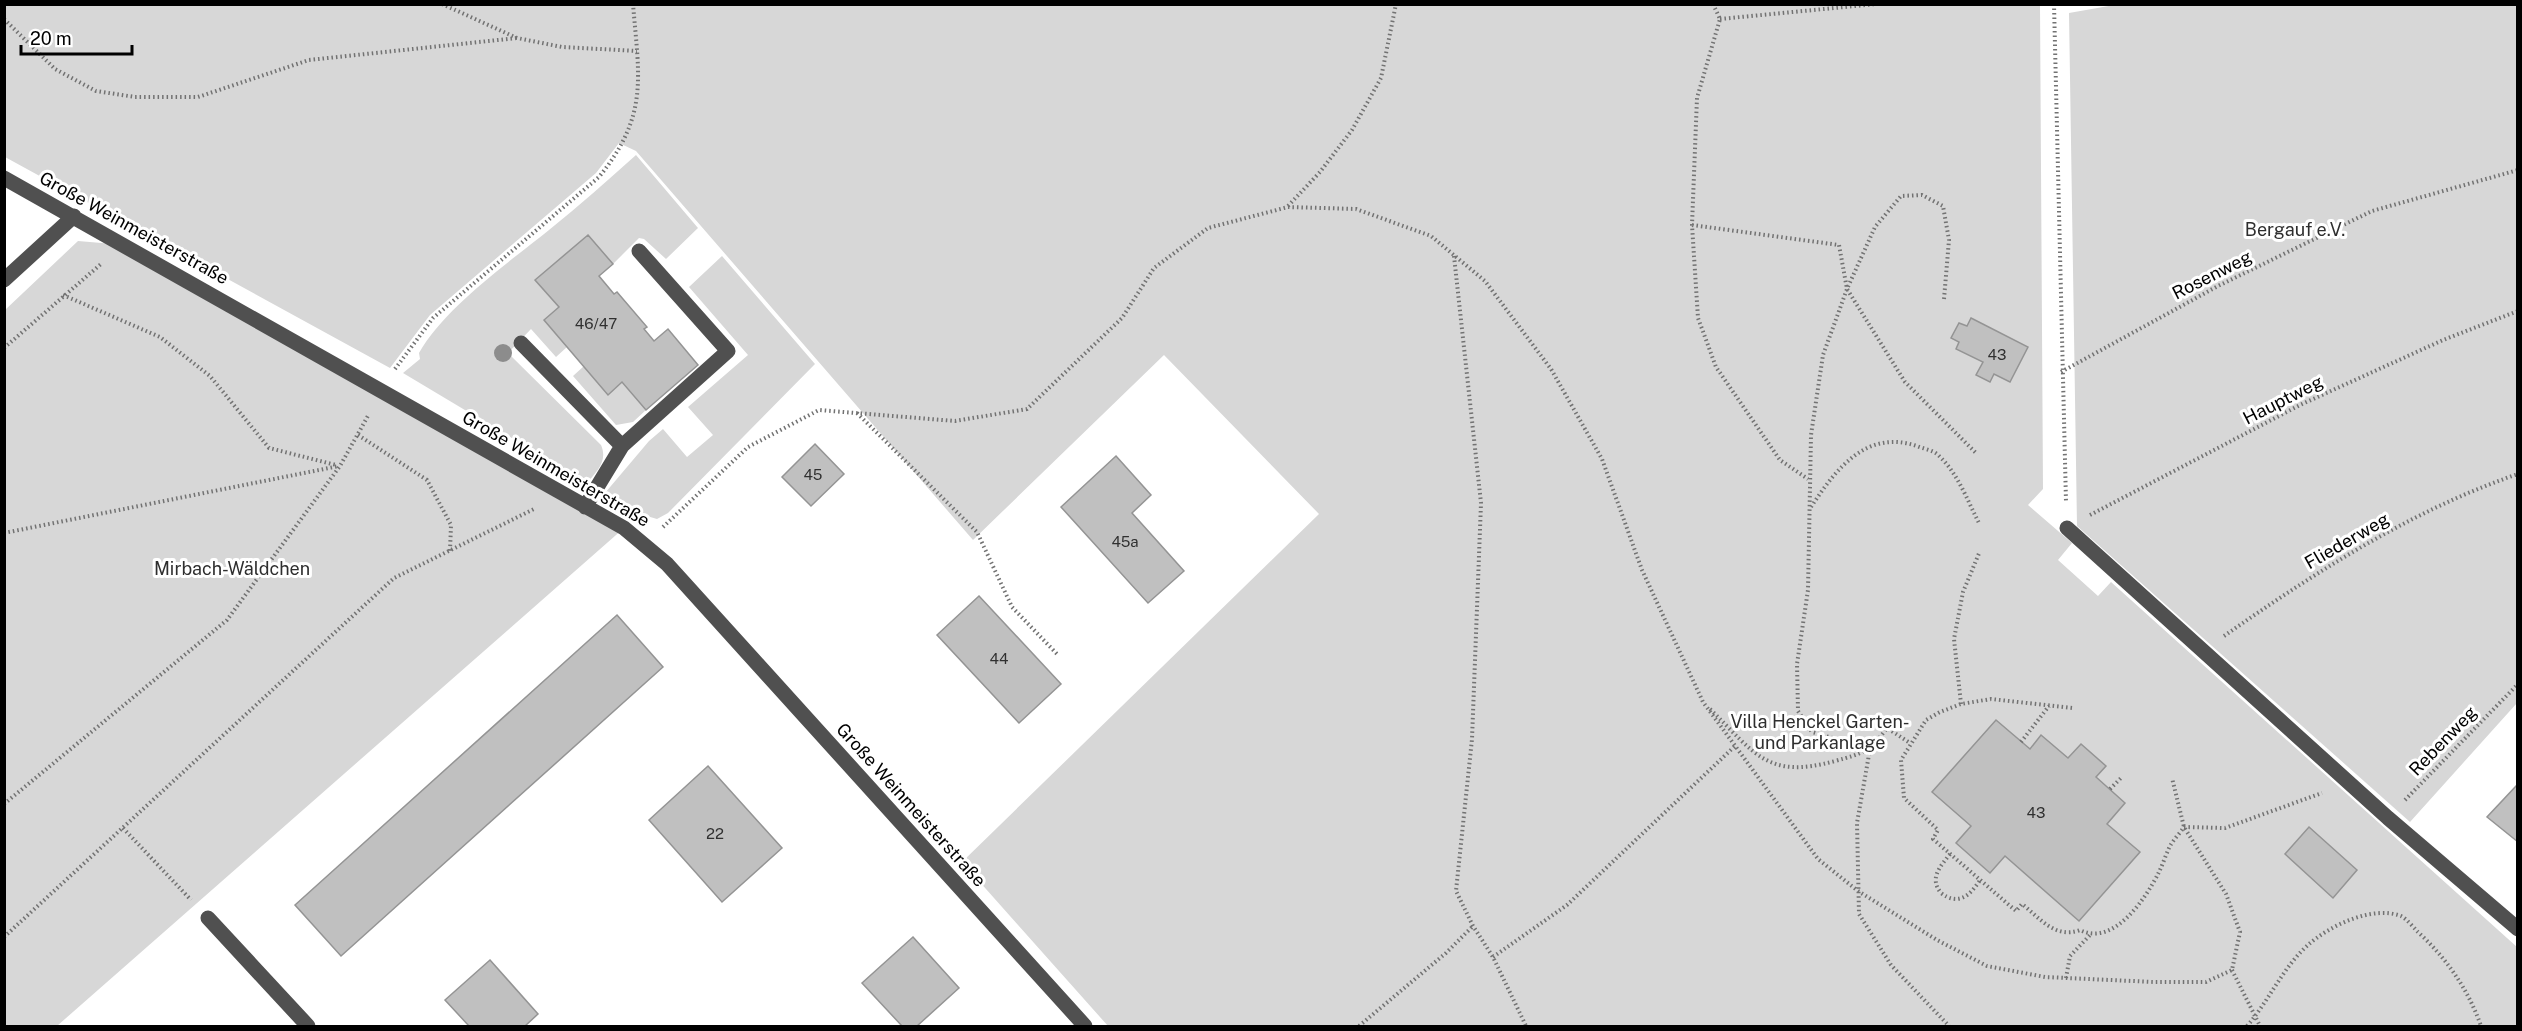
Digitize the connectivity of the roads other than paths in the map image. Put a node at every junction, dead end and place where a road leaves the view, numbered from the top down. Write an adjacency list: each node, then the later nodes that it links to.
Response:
1 (4, 178): 2 (street, Große Weinmeisterstraße)
2 (74, 216): 4 (street); 7 (street, Große Weinmeisterstraße)
3 (639, 251): 6 (street)
4 (4, 280)
5 (521, 343): 6 (street)
6 (622, 446): 7 (street)
7 (585, 507): 12 (street, Große Weinmeisterstraße)
8 (2067, 528): 10 (street)
9 (208, 918): 11 (street)
10 (2517, 929)
11 (308, 1026)
12 (1085, 1026)

